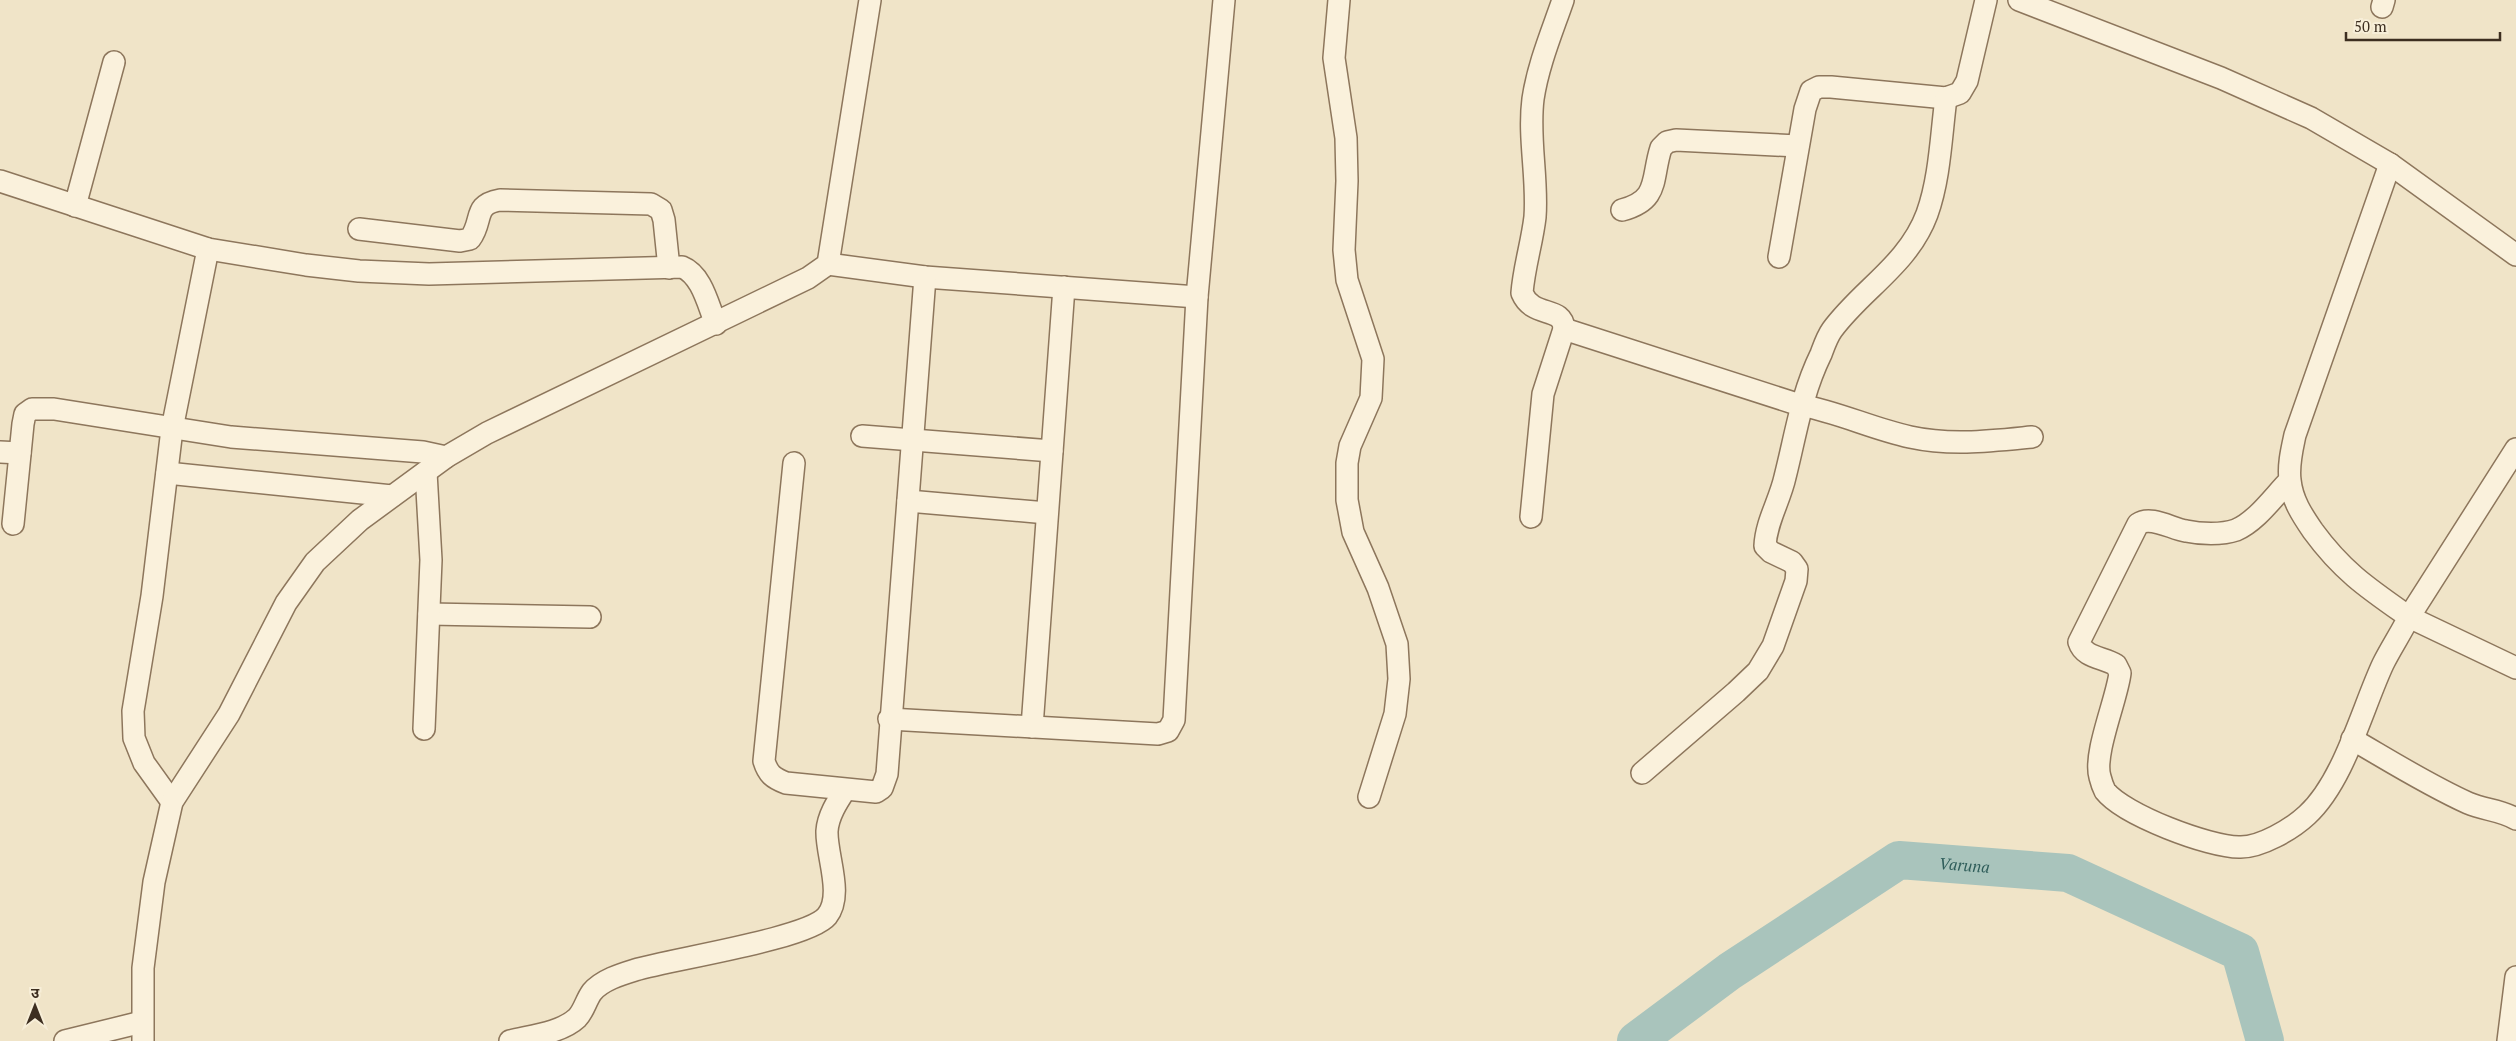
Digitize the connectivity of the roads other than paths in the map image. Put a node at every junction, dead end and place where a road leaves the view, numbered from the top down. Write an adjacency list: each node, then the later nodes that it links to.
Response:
1 (870, 0): 18 (street)
2 (1224, 0): 22 (street)
3 (1339, 0): 53 (street)
4 (1563, 0): 24 (street)
5 (1986, 0): 8 (street)
6 (2018, 0): 10 (street)
7 (114, 62): 12 (street)
8 (1946, 98): 9 (street); 25 (street)
9 (1798, 146): 13 (street); 17 (street)
10 (2390, 164): 16 (street); 37 (street)
11 (0, 181): 12 (street)
12 (75, 206): 15 (street)
13 (1622, 210)
14 (359, 228): 19 (street)
15 (208, 249): 19 (street); 26 (street)
16 (2516, 255)
17 (1779, 257)
18 (828, 264): 20 (street); 23 (street)
19 (669, 268): 23 (street)
20 (925, 277): 21 (street); 29 (street)
21 (1064, 287): 22 (street); 31 (street)
22 (1197, 297): 48 (street)
23 (716, 324): 33 (street)
24 (1564, 329): 25 (street); 41 (street)
25 (1800, 405): 28 (street); 51 (street)
26 (172, 429): 32 (street); 33 (street); 36 (street)
27 (862, 436): 29 (street)
28 (2032, 437)
29 (914, 439): 31 (street); 39 (street)
30 (2516, 449): 45 (street)
31 (1052, 452): 40 (street)
32 (10, 453): 42 (street)
33 (446, 457): 35 (street)
34 (794, 463): 52 (street)
35 (426, 472): 38 (street); 43 (street)
36 (167, 473): 38 (street); 54 (street)
37 (2290, 480): 45 (street); 50 (street)
38 (392, 496): 54 (street)
39 (908, 501): 40 (street); 47 (street)
40 (1047, 513): 48 (street)
41 (1531, 516)
42 (13, 524)
43 (429, 614): 44 (street); 49 (street)
44 (590, 617)
45 (2409, 617): 46 (street); 50 (street)
46 (2516, 668)
47 (889, 719): 48 (street); 52 (street)
48 (1032, 728)
49 (424, 729)
50 (2352, 739): 55 (street)
51 (1642, 773)
52 (845, 790): 59 (street)
53 (1369, 797)
54 (172, 802): 57 (street)
55 (2516, 819)
56 (2516, 977): 60 (street)
57 (143, 1032): 58 (street)
58 (65, 1041)
59 (510, 1041)
60 (2508, 1041)

